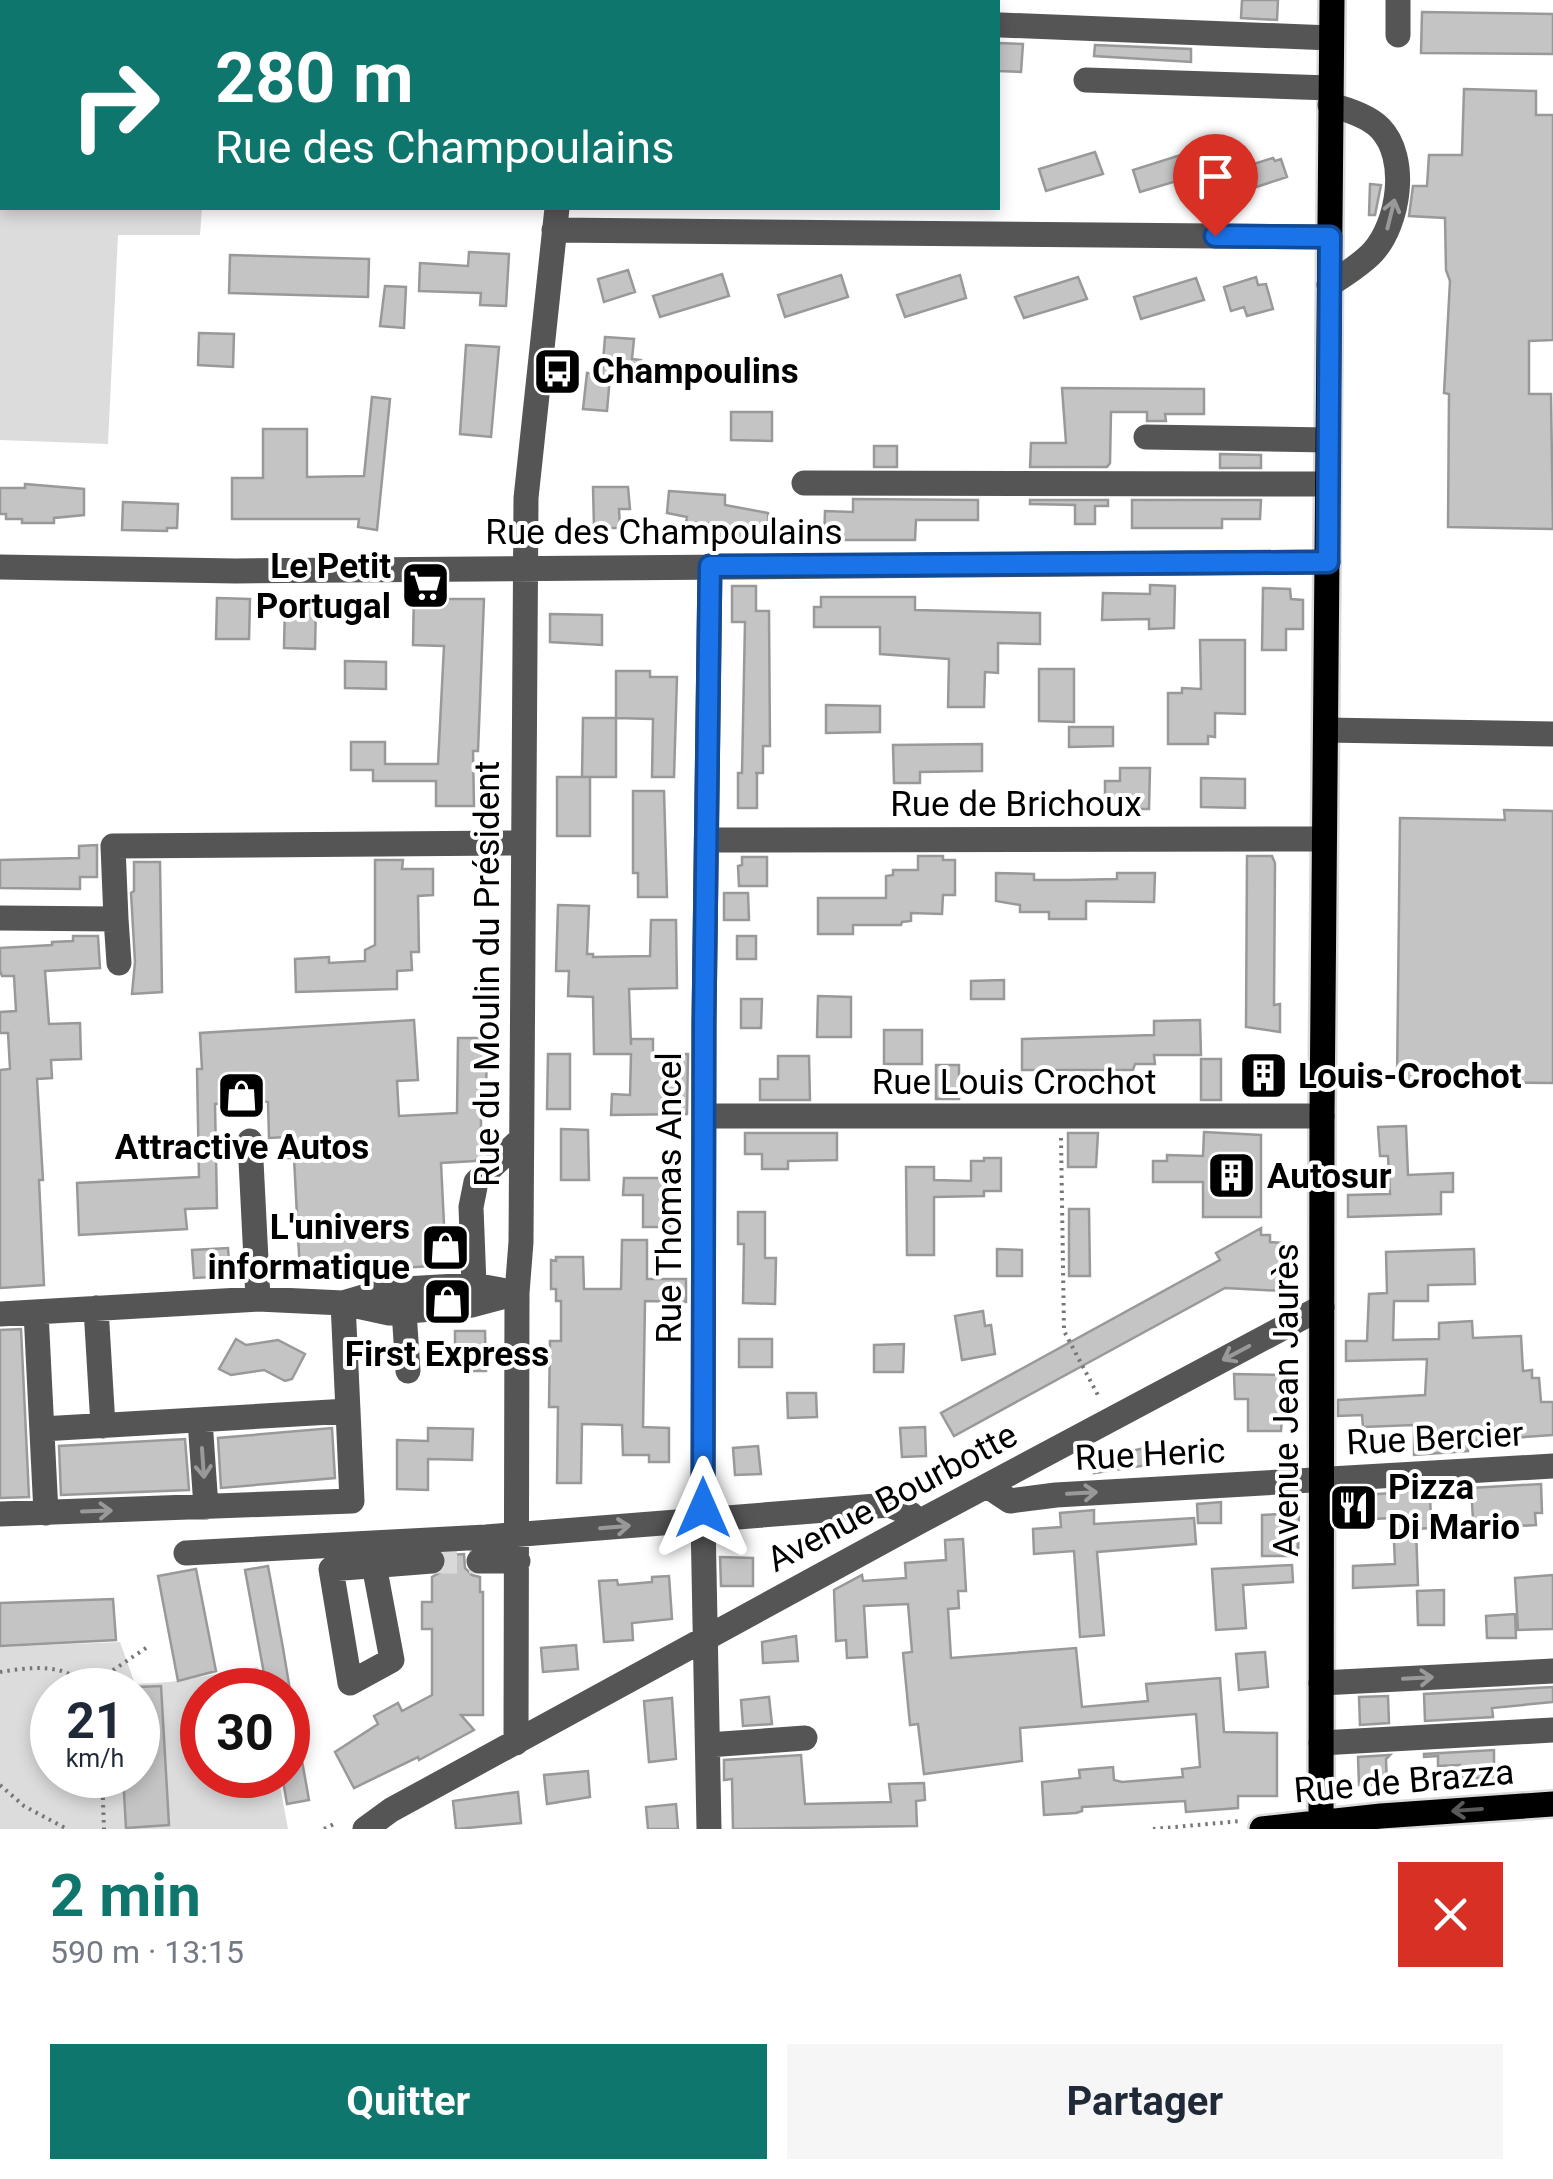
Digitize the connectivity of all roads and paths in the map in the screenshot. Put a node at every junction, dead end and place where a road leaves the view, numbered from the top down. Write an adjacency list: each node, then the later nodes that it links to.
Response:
1 (1332, 0): 5 (main road, Avenue Jean Jaurès)
2 (1398, 0): 4 (street)
3 (1001, 24): 5 (street)
4 (1398, 35)
5 (1331, 38): 7 (main road, Avenue Jean Jaurès)
6 (1086, 80): 7 (street)
7 (1330, 97): 9 (main road, Avenue Jean Jaurès); 10 (street, one-way to 7)
8 (555, 219): 9 (street); 18 (street, Rue du Moulin du Président)
9 (1330, 237): 10 (main road, Avenue Jean Jaurès)
10 (1329, 285): 12 (main road, Avenue Jean Jaurès)
11 (1146, 438): 12 (street)
12 (1328, 440): 14 (main road, Avenue Jean Jaurès)
13 (804, 484): 14 (street)
14 (1328, 484): 15 (main road, Avenue Jean Jaurès)
15 (1328, 562): 16 (street, Rue des Champoulains); 19 (main road, Avenue Jean Jaurès)
16 (710, 566): 18 (street, Rue des Champoulains); 22 (street, Rue Thomas Ancel)
17 (0, 567): 18 (street, Rue des Champoulains)
18 (525, 567): 23 (street, Rue du Moulin du Président)
19 (1326, 730): 20 (street); 21 (main road, Avenue Jean Jaurès)
20 (1553, 734)
21 (1324, 839): 22 (street, Rue de Brichoux); 28 (main road, Avenue Jean Jaurès)
22 (708, 840): 27 (street, Rue Thomas Ancel)
23 (522, 843): 25 (street); 30 (street, Rue du Moulin du Président)
24 (0, 918): 25 (street)
25 (116, 919): 26 (street)
26 (119, 963)
27 (705, 1116): 29 (street, Rue Louis Crochot); 53 (street, Rue Thomas Ancel)
28 (1322, 1116): 29 (street, Rue Louis Crochot); 36 (main road, Avenue Jean Jaurès)
29 (1061, 1118): 44 (path)
30 (521, 1139): 32 (street); 33 (street, Rue du Moulin du Président)
31 (250, 1141): 34 (street)
32 (474, 1285): 33 (street); 35 (street)
33 (517, 1292): 38 (street); 55 (street, Rue du Moulin du Président)
34 (258, 1299): 35 (street); 37 (street)
35 (343, 1303): 38 (street); 42 (street)
36 (1322, 1307): 44 (street, Avenue Bourbotte, one-way to 44); 48 (main road, Avenue Jean Jaurès)
37 (96, 1308): 39 (street); 45 (street)
38 (404, 1311): 41 (street)
39 (36, 1312): 40 (street); 46 (street)
40 (0, 1314)
41 (408, 1371)
42 (348, 1411): 43 (street); 50 (street)
43 (200, 1420): 45 (street); 50 (street, one-way to 50)
44 (1110, 1420): 49 (street, Avenue Bourbotte)
45 (103, 1426): 46 (street)
46 (42, 1429): 51 (street)
47 (1553, 1466): 48 (street, Rue Bercier)
48 (1320, 1479): 49 (street, Rue Heric, one-way to 48); 65 (main road, Avenue Jean Jaurès)
49 (989, 1487): 54 (street, Avenue Bourbotte)
50 (206, 1506): 51 (street, one-way to 50)
51 (46, 1512): 52 (street)
52 (0, 1514)
53 (703, 1519): 54 (street); 55 (street, one-way to 53); 59 (street, Rue Thomas Ancel)
54 (917, 1523): 59 (street, Avenue Bourbotte)
55 (518, 1548): 56 (street); 68 (street, Rue du Moulin du Président)
56 (186, 1552)
57 (432, 1561): 58 (street)
58 (374, 1566)
59 (706, 1638): 68 (street, Avenue Bourbotte); 70 (street, Rue Thomas Ancel)
60 (149, 1646): 61 (path)
61 (117, 1668)
62 (30, 1670): 63 (path)
63 (0, 1672)
64 (1553, 1672): 65 (street, one-way to 64)
65 (1321, 1683): 69 (main road, Avenue Jean Jaurès)
66 (1553, 1730): 69 (street)
67 (805, 1738): 70 (street)
68 (516, 1742): 74 (street, Avenue Bourbotte)
69 (1321, 1743): 76 (main road, Avenue Jean Jaurès)
70 (708, 1745): 81 (street, Rue Thomas Ancel)
71 (0, 1785): 77 (path)
72 (103, 1798): 78 (path)
73 (1553, 1804): 76 (main road, Rue de Brazza, one-way to 76)
74 (387, 1820): 80 (street, Avenue Bourbotte)
75 (336, 1823): 79 (path)
76 (1321, 1826): 82 (main road, Rue de Brazza)
77 (67, 1829)
78 (104, 1829)
79 (324, 1829)
80 (365, 1829)
81 (709, 1829)
82 (1262, 1829)

